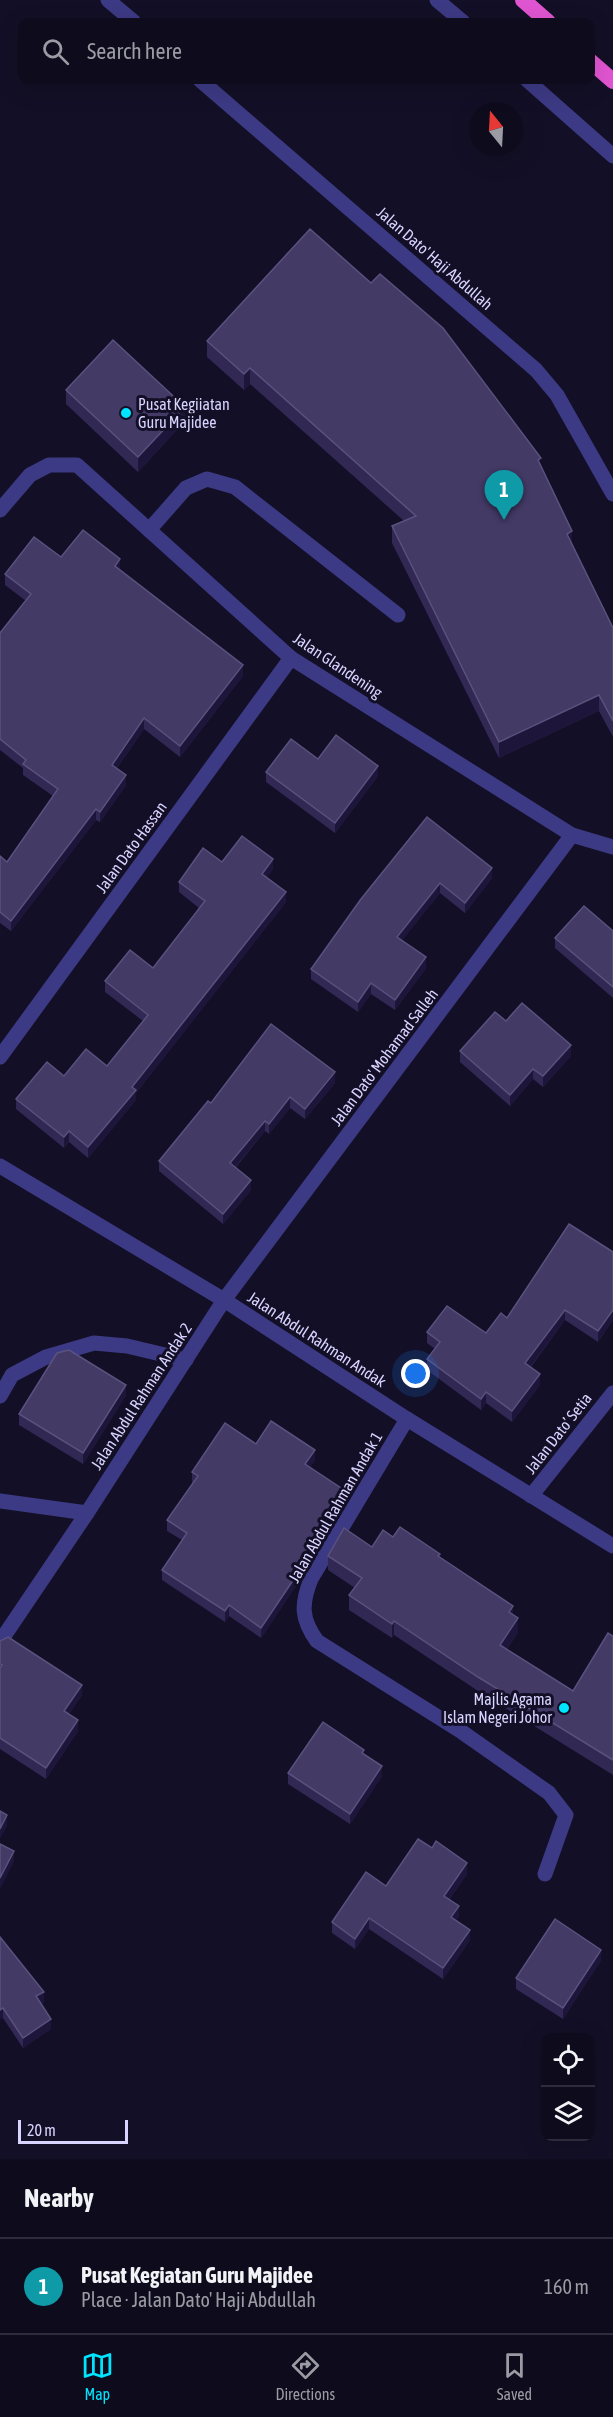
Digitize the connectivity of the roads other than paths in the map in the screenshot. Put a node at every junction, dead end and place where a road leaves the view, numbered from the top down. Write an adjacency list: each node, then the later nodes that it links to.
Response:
1 (108, 0): 4 (street)
2 (437, 0): 5 (street)
3 (524, 0): 6 (highway)
4 (129, 18)
5 (458, 18)
6 (544, 18)
7 (595, 65): 8 (highway)
8 (613, 81)
9 (205, 84): 12 (street, Jalan Dato' Haji Abdullah)
10 (532, 84): 11 (street)
11 (613, 156)
12 (613, 494)
13 (0, 510): 14 (street, Jalan Glandening)
14 (149, 530): 15 (street); 16 (street, Jalan Glandening)
15 (398, 615)
16 (291, 658): 17 (street, Jalan Glandening); 19 (street, Jalan Dato Hassan)
17 (572, 835): 18 (street, Jalan Glandening); 21 (street, Jalan Dato' Mohamad Salleh)
18 (613, 847)
19 (0, 1057)
20 (0, 1166): 21 (street, Jalan Abdul Rahman Andak)
21 (225, 1300): 22 (street, Jalan Abdul Rahman Andak 2); 25 (street, Jalan Abdul Rahman Andak)
22 (186, 1360): 24 (street); 28 (street, Jalan Abdul Rahman Andak 2)
23 (613, 1393): 26 (street, Jalan Dato’ Setia)
24 (0, 1396)
25 (407, 1419): 26 (street, Jalan Abdul Rahman Andak); 31 (street, Jalan Abdul Rahman Andak 1)
26 (531, 1496): 29 (street, Jalan Abdul Rahman Andak)
27 (0, 1501): 28 (street)
28 (87, 1513): 30 (street, Jalan Abdul Rahman Andak 2)
29 (613, 1546)
30 (0, 1642)
31 (545, 1874)

